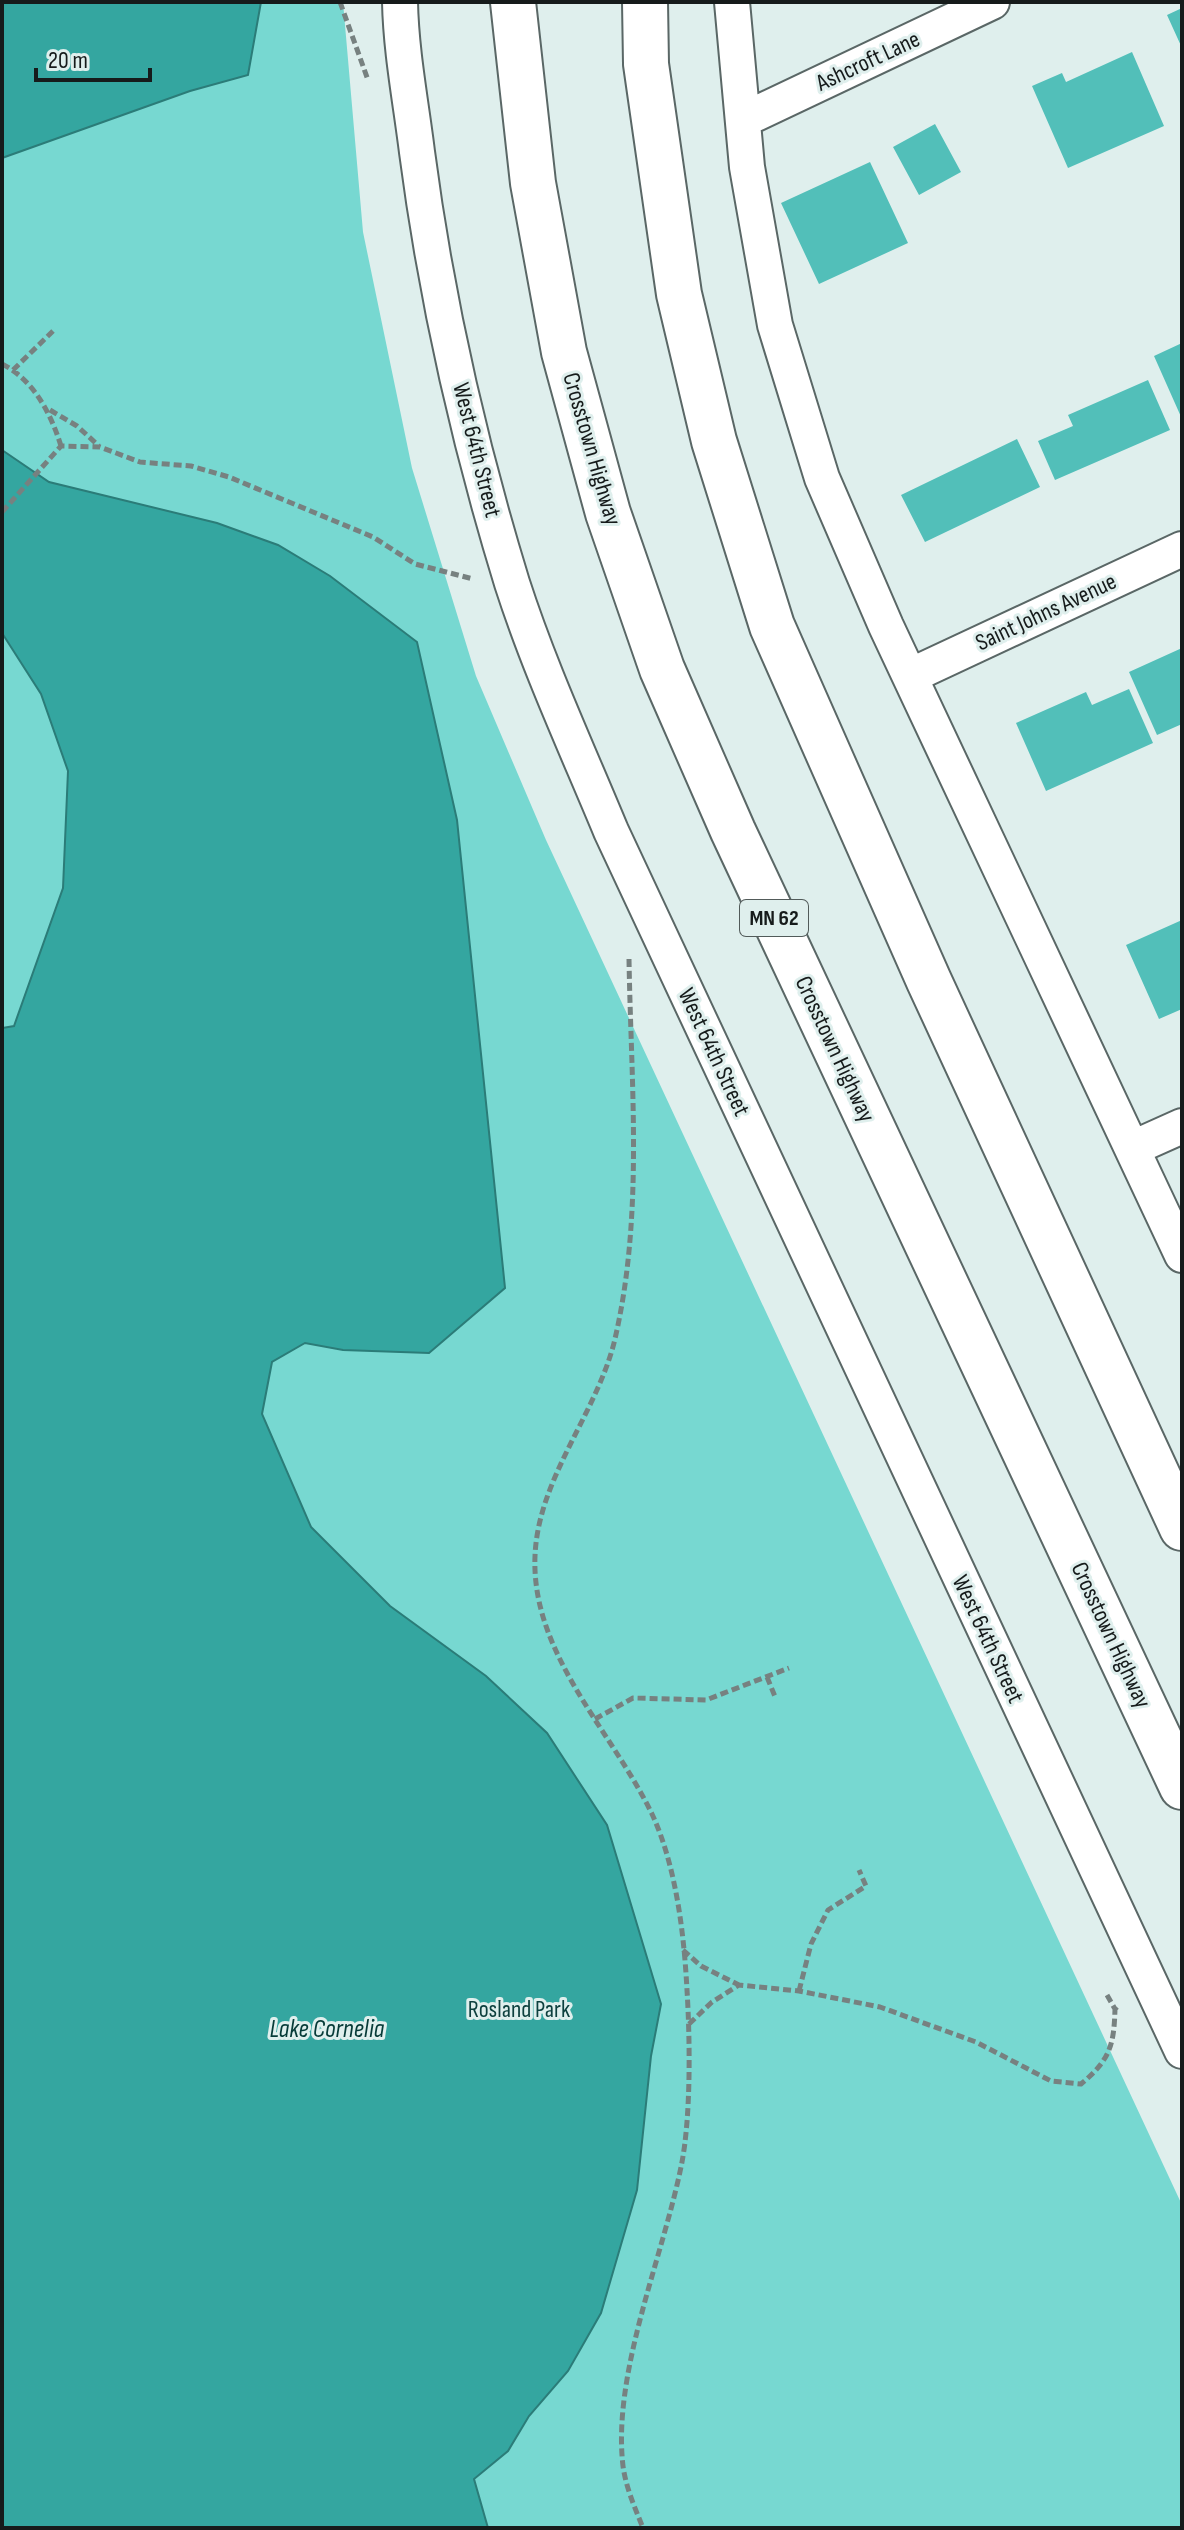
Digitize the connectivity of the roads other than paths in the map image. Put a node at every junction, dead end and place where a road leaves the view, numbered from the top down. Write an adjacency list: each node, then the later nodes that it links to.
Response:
1 (400, 2): 14 (street, West 64th Street)
2 (513, 2): 13 (highway, Crosstown Highway / MN 62)
3 (645, 2): 12 (highway)
4 (732, 2): 6 (street)
5 (992, 2): 6 (street, Ashcroft Lane)
6 (743, 120): 8 (street)
7 (1182, 549): 8 (street, Saint Johns Avenue)
8 (910, 676): 10 (street)
9 (1182, 1126): 10 (street)
10 (1133, 1148): 11 (street)
11 (1182, 1255)
12 (1182, 1528)
13 (1182, 1787)
14 (1182, 2051)

